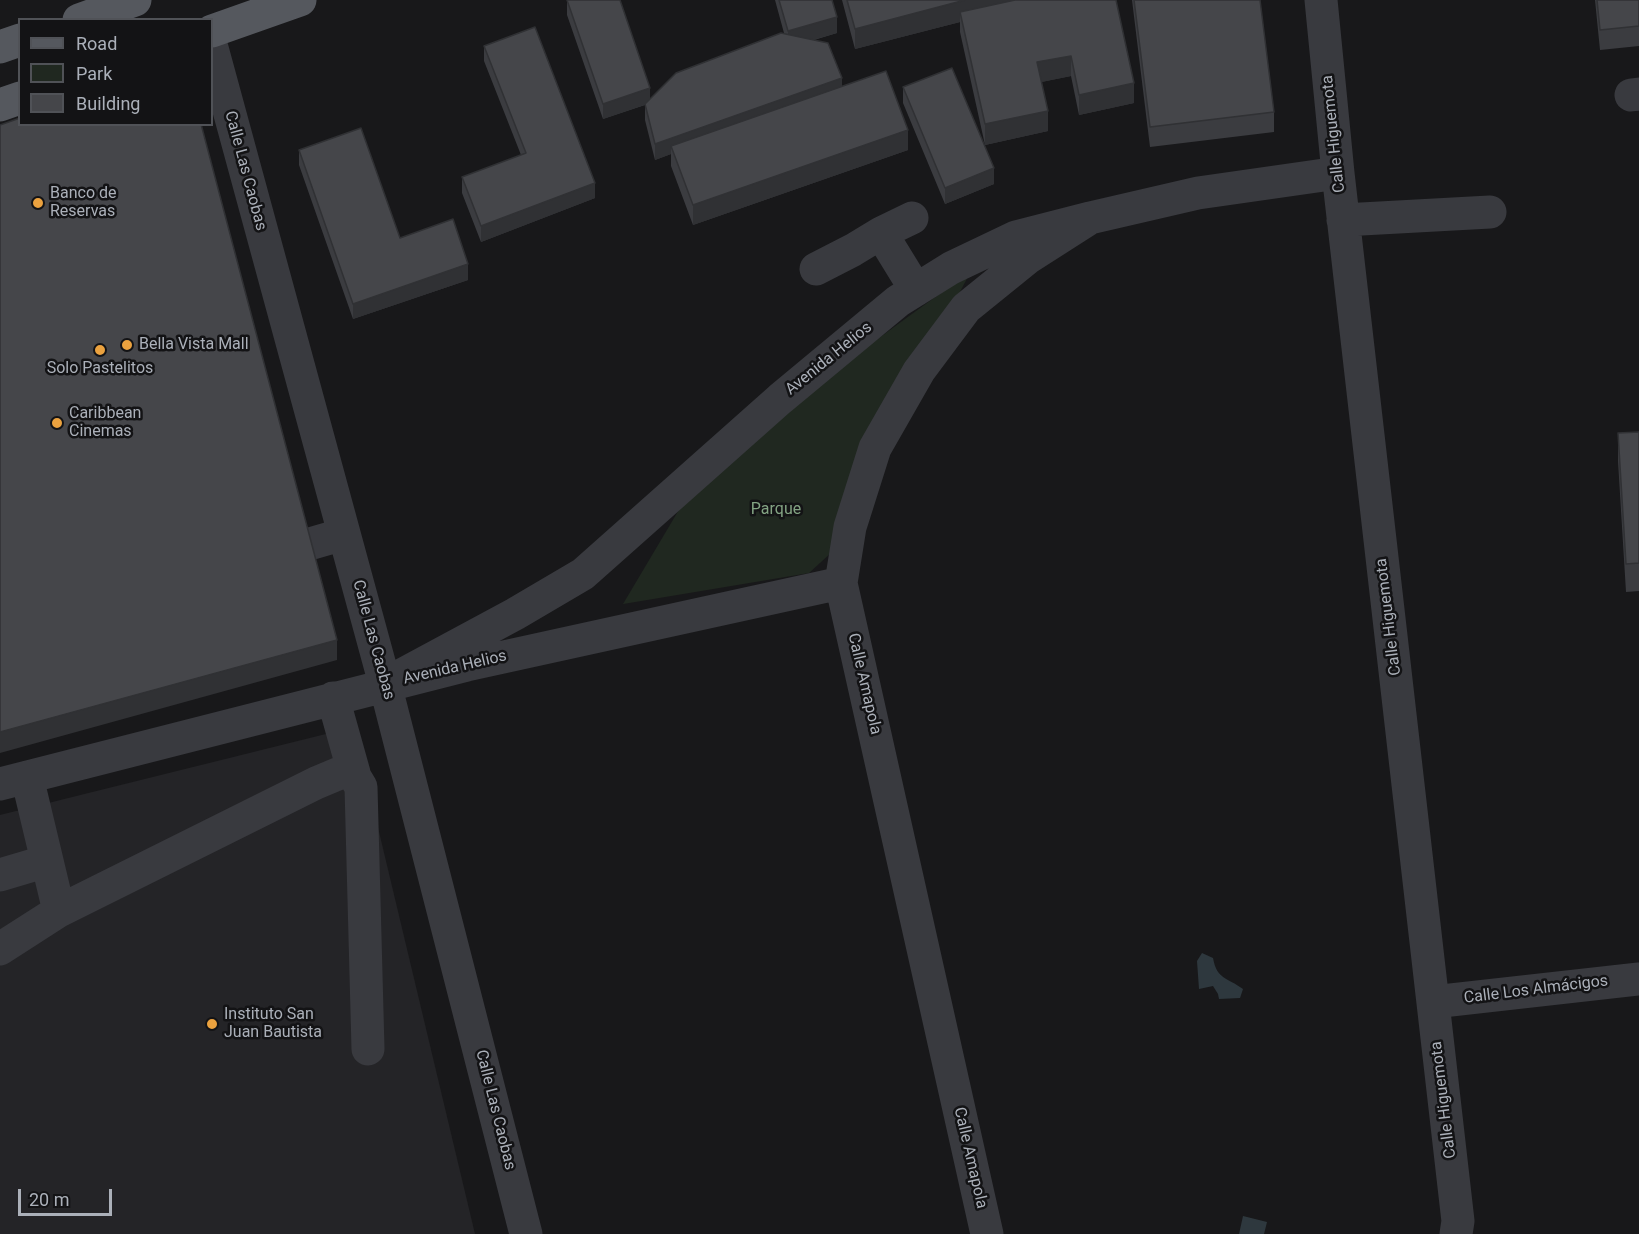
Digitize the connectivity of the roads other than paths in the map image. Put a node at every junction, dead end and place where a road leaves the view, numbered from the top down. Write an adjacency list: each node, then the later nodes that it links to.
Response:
1 (135, 0): 4 (main road)
2 (300, 0): 5 (main road)
3 (1321, 0): 11 (street, Calle Higuemota)
4 (85, 18)
5 (213, 31)
6 (18, 41): 7 (main road)
7 (0, 47)
8 (213, 52): 19 (street, Calle Las Caobas)
9 (18, 99): 10 (main road)
10 (0, 105)
11 (1338, 172): 14 (street, Avenida Helios); 15 (street, Calle Higuemota)
12 (1490, 212): 15 (street)
13 (912, 218): 16 (street)
14 (1090, 218): 18 (street, Avenida Helios); 21 (street, Calle Amapola)
15 (1343, 220): 31 (street, Calle Higuemota)
16 (880, 233): 17 (street); 18 (street)
17 (816, 269)
18 (916, 290): 22 (street, Avenida Helios)
19 (344, 534): 20 (street); 22 (street, Calle Las Caobas)
20 (306, 545)
21 (842, 583): 22 (street, Avenida Helios); 35 (street, Calle Amapola)
22 (385, 684): 23 (street, Avenida Helios); 34 (street, Calle Las Caobas)
23 (333, 698): 24 (street); 25 (street, Avenida Helios)
24 (354, 773): 28 (street); 32 (street)
25 (13, 781): 26 (street)
26 (47, 861): 27 (street); 28 (street)
27 (0, 875)
28 (60, 911): 29 (street)
29 (0, 949)
30 (1639, 979): 31 (street, Calle Los Almácigos)
31 (1433, 1002): 33 (street, Calle Higuemota)
32 (368, 1049)
33 (1459, 1230)
34 (526, 1234)
35 (987, 1234)

